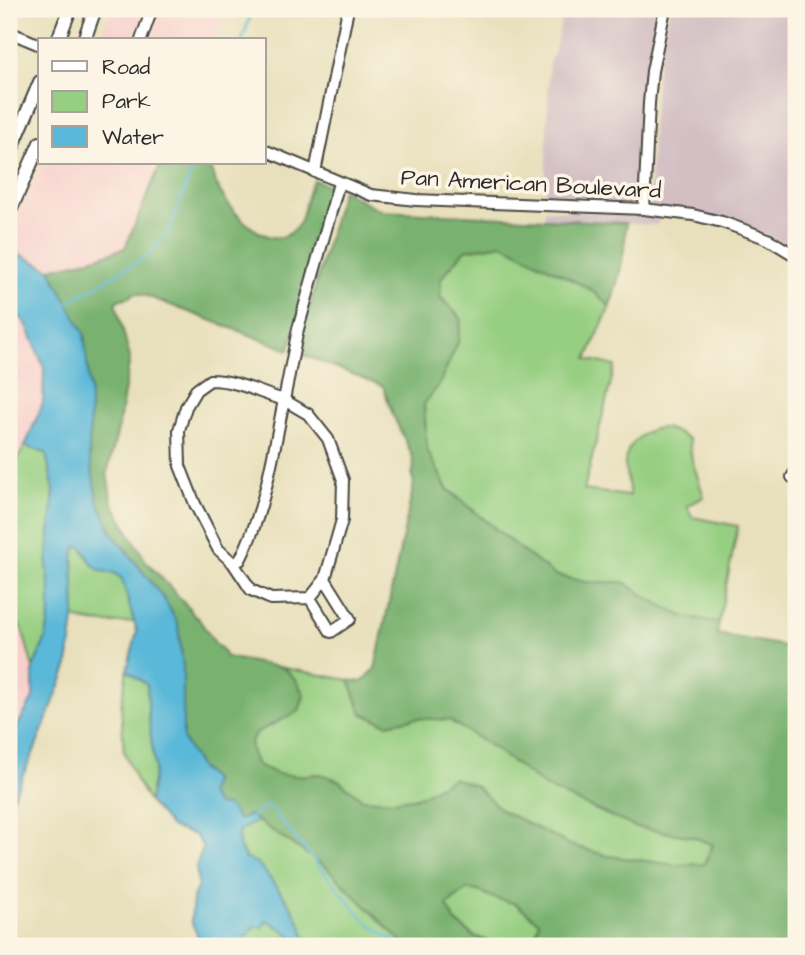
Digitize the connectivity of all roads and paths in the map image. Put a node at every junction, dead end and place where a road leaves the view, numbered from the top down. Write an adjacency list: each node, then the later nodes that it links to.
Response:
1 (70, 9): 7 (main road)
2 (95, 9): 8 (main road)
3 (152, 9): 9 (street)
4 (348, 9): 15 (street)
5 (665, 9): 17 (street)
6 (9, 32): 10 (street)
7 (59, 38)
8 (85, 38)
9 (142, 38)
10 (38, 44)
11 (38, 87): 14 (main road)
12 (38, 148): 18 (main road)
13 (266, 151): 15 (street, Pan American Boulevard)
14 (9, 155)
15 (315, 172): 16 (street, Pan American Boulevard)
16 (340, 183): 17 (street, Pan American Boulevard); 20 (street)
17 (644, 209): 19 (street, Pan American Boulevard)
18 (9, 213)
19 (796, 256)
20 (284, 400): 21 (street); 21 (street); 22 (street)
21 (233, 564): 23 (street)
22 (326, 579): 23 (street); 23 (street)
23 (310, 598)

